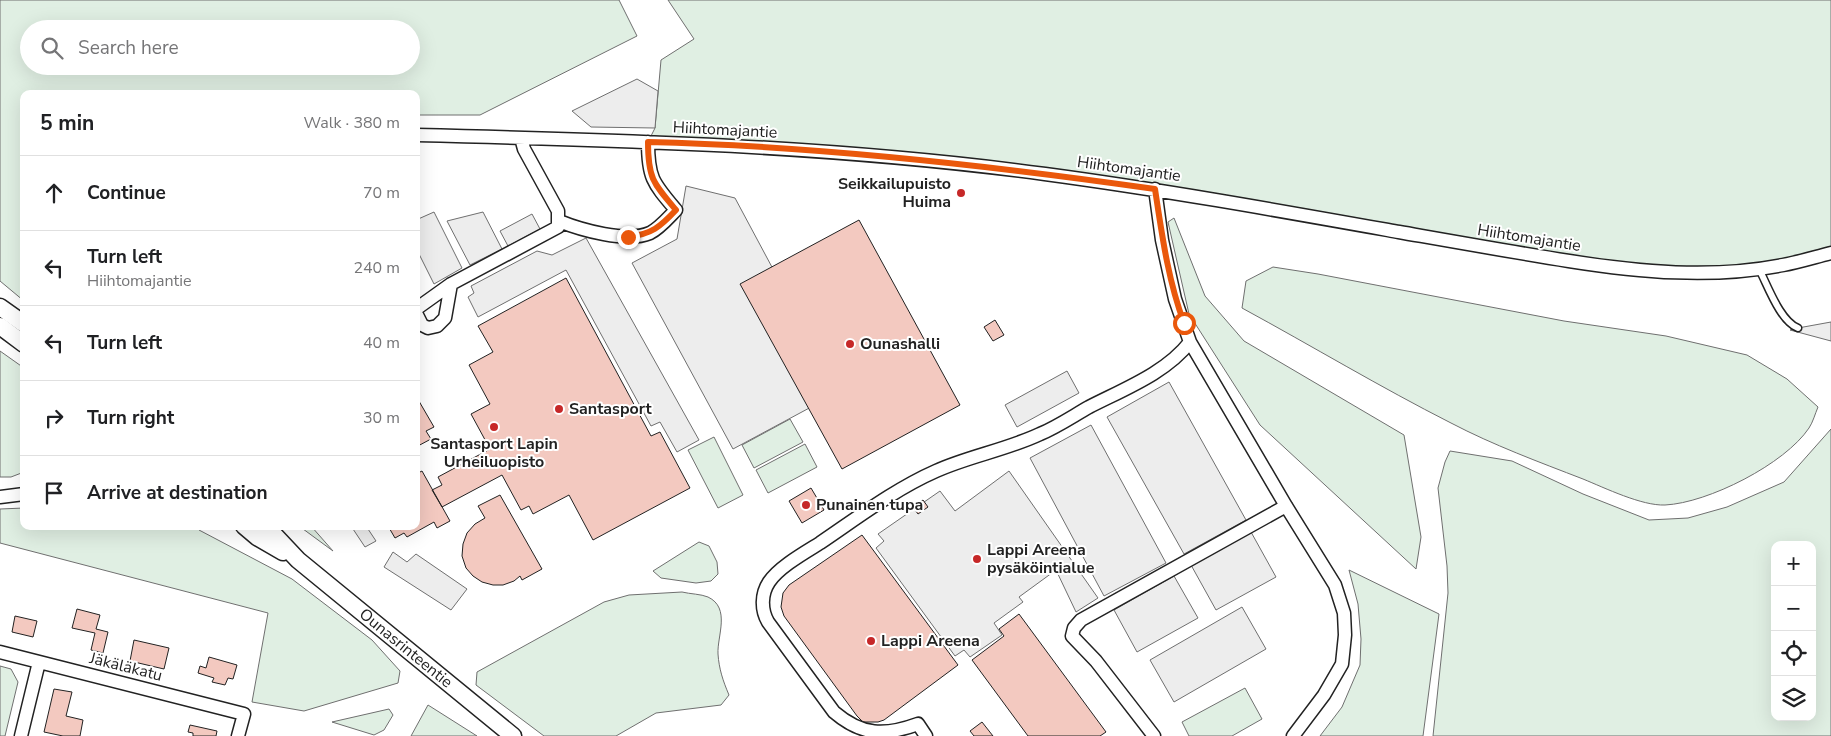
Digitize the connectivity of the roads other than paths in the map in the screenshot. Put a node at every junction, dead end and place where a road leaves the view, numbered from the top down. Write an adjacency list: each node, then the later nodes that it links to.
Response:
1 (420, 135): 2 (street, Hiihtomajantie)
2 (521, 138): 3 (street, Hiihtomajantie); 5 (street)
3 (648, 142): 4 (street, Hiihtomajantie); 5 (street)
4 (1155, 189): 7 (street, Hiihtomajantie); 16 (street)
5 (559, 222): 8 (street)
6 (1831, 252): 7 (street, Hiihtomajantie)
7 (1759, 269): 14 (lane)
8 (451, 284): 10 (street); 11 (street)
9 (0, 307): 12 (street)
10 (420, 310)
11 (420, 320)
12 (20, 321)
13 (0, 326): 15 (street)
14 (1798, 328)
15 (20, 341)
16 (1190, 342): 19 (street); 28 (street)
17 (20, 494): 18 (street)
18 (0, 497)
19 (1286, 506): 29 (street); 30 (street)
20 (249, 530): 22 (street, Ounasrinteentie)
21 (270, 530): 22 (street, Ounasrinteentie)
22 (298, 560): 27 (street, Ounasrinteentie)
23 (0, 652): 24 (street, Jäkäläkatu)
24 (39, 662): 25 (street); 26 (street, Jäkäläkatu)
25 (21, 736)
26 (238, 736)
27 (514, 736)
28 (926, 736)
29 (1154, 736)
30 (1293, 736)

